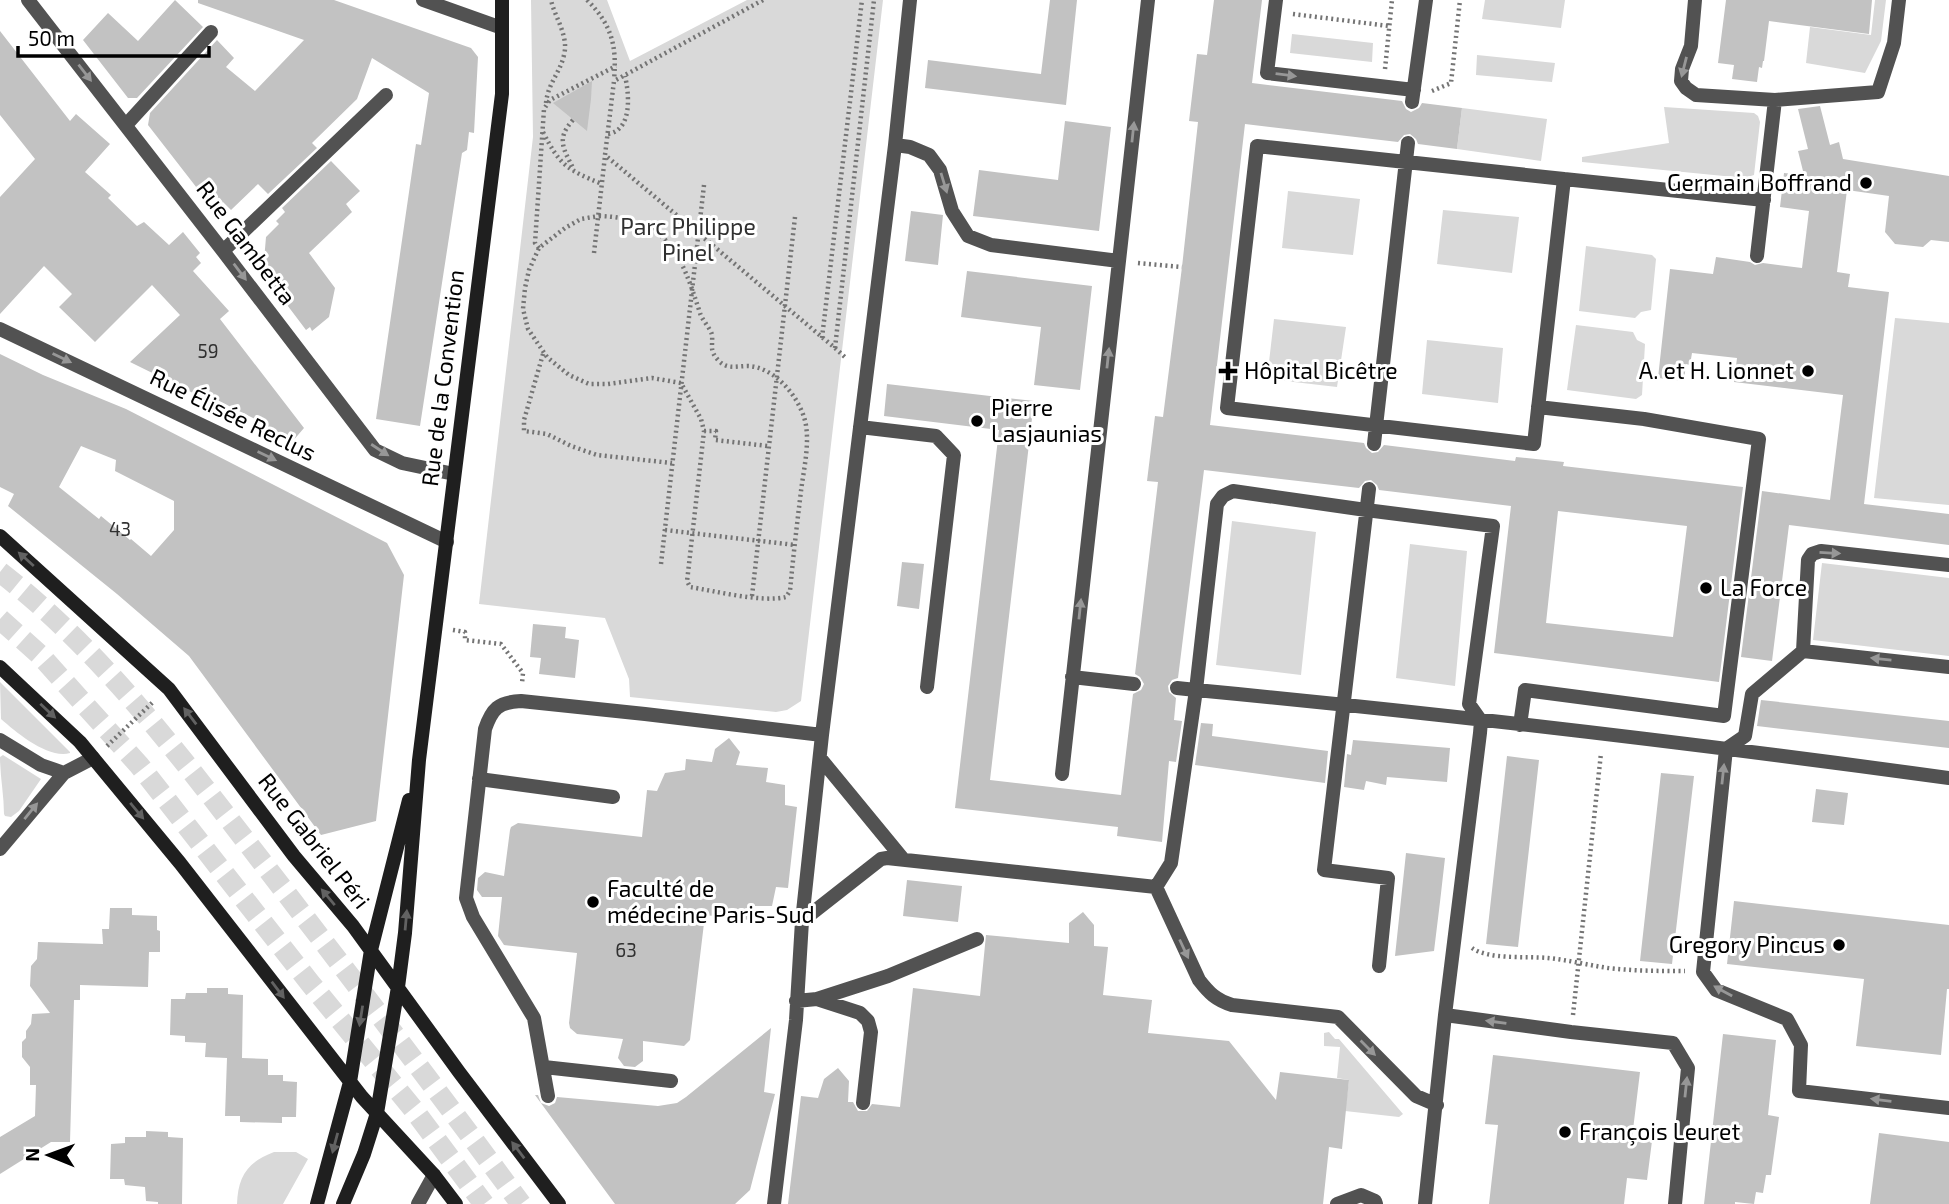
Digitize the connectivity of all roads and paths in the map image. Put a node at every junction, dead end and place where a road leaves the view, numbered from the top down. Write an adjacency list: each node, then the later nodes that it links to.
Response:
1 (28, 0): 29 (street, Rue Gambetta, one-way to 29)
2 (423, 0): 18 (street)
3 (502, 0): 18 (main road, Rue de la Convention)
4 (551, 0): 27 (path)
5 (587, 0): 20 (path)
6 (763, 0): 21 (path)
7 (862, 0): 53 (path)
8 (874, 0): 54 (path)
9 (910, 0): 33 (street)
10 (1148, 0): 48 (street, one-way to 10)
11 (1392, 0): 17 (path)
12 (1426, 0): 24 (street)
13 (1460, 0): 23 (path)
14 (1695, 0): 26 (street, one-way to 26)
15 (1899, 0): 26 (street)
16 (1275, 6): 17 (path); 24 (street, one-way to 24)
17 (1389, 26): 24 (path)
18 (502, 28): 66 (main road, Rue de la Convention)
19 (211, 32): 29 (street)
20 (615, 66): 22 (path); 27 (path)
21 (625, 76): 22 (path); 31 (path)
22 (614, 81): 31 (path)
23 (1430, 92)
24 (1410, 94)
25 (386, 95): 45 (street)
26 (1775, 100): 40 (street)
27 (546, 104): 30 (path)
28 (573, 120): 36 (path)
29 (126, 125): 45 (street, Rue Gambetta)
30 (542, 132): 36 (path); 44 (path)
31 (608, 136): 34 (path)
32 (1408, 143): 35 (street)
33 (895, 145): 48 (street, one-way to 48); 61 (street)
34 (606, 155): 38 (path); 43 (path)
35 (1406, 162): 37 (street); 60 (street); 60 (street)
36 (574, 170): 38 (path)
37 (1564, 179): 40 (street); 59 (street)
38 (602, 184): 41 (path)
39 (704, 185): 43 (path)
40 (1764, 200): 47 (street)
41 (599, 216): 44 (path); 46 (path); 50 (path)
42 (795, 217): 51 (path)
43 (698, 233): 50 (path); 51 (path)
44 (537, 246): 55 (path)
45 (223, 251): 66 (street, Rue Gambetta, one-way to 66)
46 (594, 253)
47 (1757, 256)
48 (1119, 261): 49 (path); 82 (street, one-way to 48)
49 (1182, 267)
50 (692, 287): 57 (path); 58 (path)
51 (784, 306): 53 (path); 57 (path)
52 (0, 328): 73 (street, Rue Élisée Reclus, one-way to 73)
53 (822, 338): 54 (path)
54 (835, 348): 56 (path)
55 (543, 354): 58 (path); 65 (path)
56 (847, 359)
57 (776, 376): 64 (path); 74 (path)
58 (681, 383): 62 (path); 65 (path)
59 (1538, 407): 60 (street); 91 (street)
60 (1376, 425): 63 (street)
61 (860, 427): 84 (street); 93 (street)
62 (704, 431): 64 (path); 70 (path)
63 (1374, 444)
64 (768, 446): 72 (path)
65 (672, 463): 69 (path)
66 (454, 474): 73 (main road, Rue de la Convention)
67 (1369, 489): 68 (street)
68 (1366, 510): 87 (street); 89 (street); 90 (street)
69 (665, 530): 70 (path); 75 (path)
70 (692, 533): 72 (path); 77 (path)
71 (0, 536): 85 (main road, Rue Gabriel Péri, one-way to 71)
72 (758, 541): 74 (path); 77 (path)
73 (447, 542): 78 (main road, Rue de la Convention)
74 (795, 545): 77 (path)
75 (661, 564)
76 (1949, 565): 79 (street, one-way to 76)
77 (752, 596)
78 (435, 629): 88 (path); 98 (main road, Rue de la Convention)
79 (1803, 651): 81 (street, one-way to 79); 95 (street)
80 (0, 667): 96 (main road, one-way to 96)
81 (1949, 667)
82 (1073, 677): 83 (street); 100 (street)
83 (1134, 684)
84 (926, 687)
85 (168, 688): 96 (path); 110 (main road, Rue Gabriel Péri, one-way to 85)
86 (1177, 688): 87 (street)
87 (1196, 690): 89 (street); 106 (street)
88 (521, 701): 93 (street); 102 (street)
89 (1344, 705): 90 (street); 112 (street)
90 (1481, 721): 91 (street); 117 (street)
91 (1520, 725): 92 (street)
92 (1603, 734): 95 (street); 111 (path)
93 (822, 736): 97 (street)
94 (0, 740): 99 (street)
95 (1726, 749): 101 (street); 113 (street, one-way to 95)
96 (93, 758): 99 (street); 121 (main road, one-way to 121)
97 (820, 758): 105 (street); 107 (street)
98 (419, 760): 110 (main road, Rue de la Convention); 114 (main road, Rue de la Convention, one-way to 98)
99 (64, 773): 104 (street, one-way to 99)
100 (1062, 774)
101 (1949, 778)
102 (479, 779): 103 (street); 119 (street)
103 (613, 797)
104 (0, 849)
105 (903, 859): 106 (street); 107 (street)
106 (1156, 887): 124 (street, one-way to 124)
107 (802, 921): 116 (street)
108 (976, 939): 115 (street)
109 (1471, 947): 111 (path)
110 (371, 950): 114 (main road, Rue Gabriel Péri); 121 (main road, Rue de la Convention, one-way to 121)
111 (1578, 962): 113 (path); 118 (path)
112 (1379, 965)
113 (1703, 971): 125 (street, one-way to 113)
114 (398, 988): 126 (main road, Rue de la Convention); 132 (main road, Rue Gabriel Péri, one-way to 114)
115 (817, 999): 116 (street); 123 (street)
116 (796, 1001): 133 (street)
117 (1445, 1015): 118 (street, one-way to 117); 124 (street)
118 (1571, 1032): 137 (street, one-way to 118)
119 (544, 1067): 120 (street); 122 (street)
120 (671, 1081)
121 (350, 1082): 126 (main road); 128 (main road, Rue de la Convention, one-way to 128)
122 (548, 1096)
123 (863, 1103)
124 (1437, 1105): 136 (street)
125 (1949, 1108)
126 (377, 1113): 127 (main road); 129 (main road, Rue de la Convention)
127 (434, 1175): 130 (street); 131 (main road)
128 (317, 1204)
129 (343, 1204)
130 (418, 1204)
131 (456, 1204)
132 (559, 1204)
133 (774, 1204)
134 (1337, 1204): 135 (street)
135 (1376, 1204)
136 (1425, 1204)
137 (1675, 1204)

